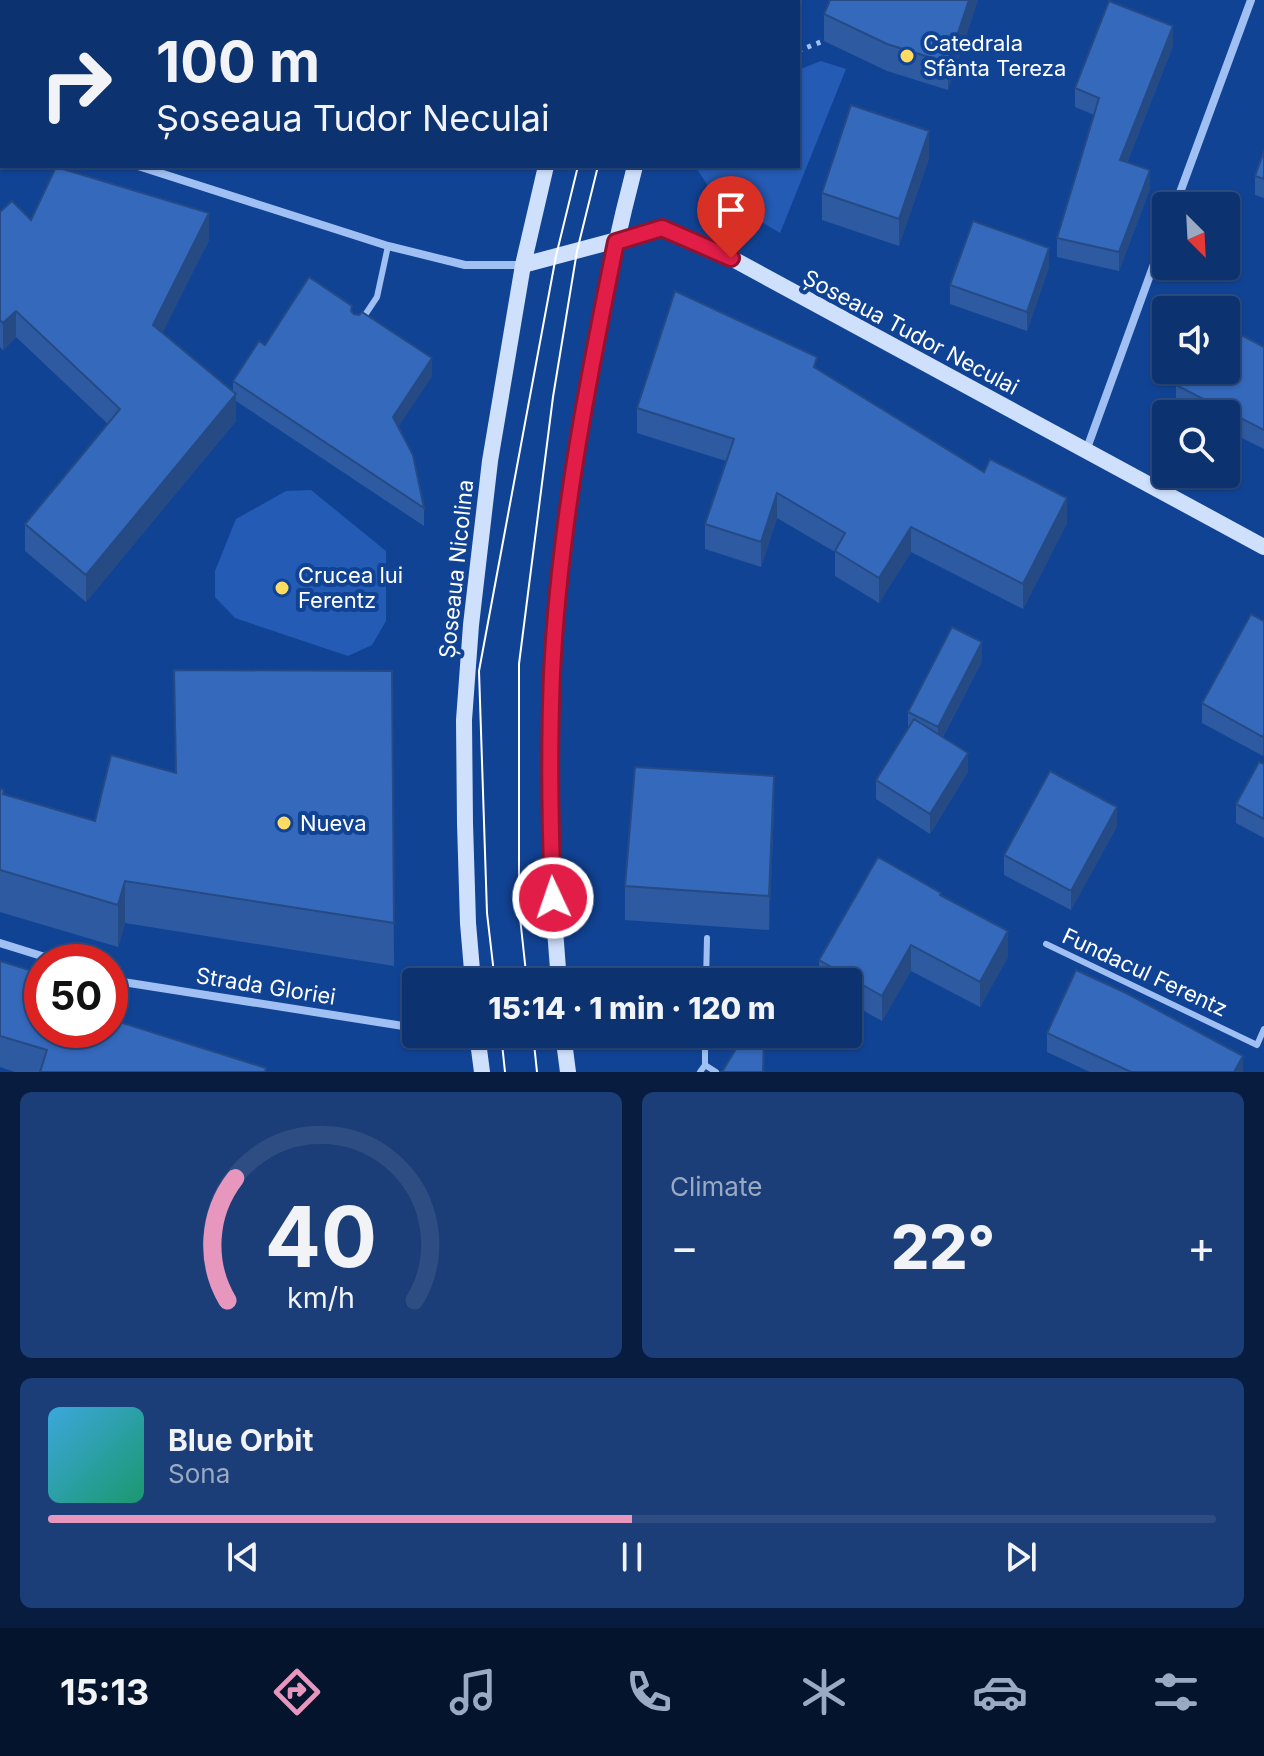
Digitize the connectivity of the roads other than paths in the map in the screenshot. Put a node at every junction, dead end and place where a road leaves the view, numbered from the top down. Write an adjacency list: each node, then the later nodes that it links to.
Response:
1 (1251, 0): 5 (street)
2 (144, 168): 7 (street)
3 (546, 168): 8 (main road, Șoseaua Nicolina)
4 (634, 168): 6 (main road)
5 (1180, 192)
6 (616, 242): 8 (main road, Șoseaua Tudor Neculai); 11 (main road, Șoseaua Tudor Neculai); 18 (main road)
7 (388, 246): 8 (street); 10 (lane)
8 (523, 265): 17 (main road, Șoseaua Nicolina)
9 (1152, 270): 11 (street)
10 (357, 327)
11 (1086, 451): 12 (main road, Șoseaua Tudor Neculai)
12 (1264, 547)
13 (707, 938): 19 (lane)
14 (0, 943): 16 (street)
15 (1046, 944): 22 (lane, Fundacul Ferentz)
16 (24, 950)
17 (472, 968)
18 (558, 968)
19 (706, 968)
20 (128, 983): 21 (street, Strada Gloriei)
21 (402, 1026)
22 (1264, 1029)
23 (479, 1048): 27 (main road)
24 (565, 1048): 28 (main road)
25 (704, 1048): 26 (lane)
26 (702, 1068): 29 (lane)
27 (482, 1072)
28 (568, 1072)
29 (716, 1072)

